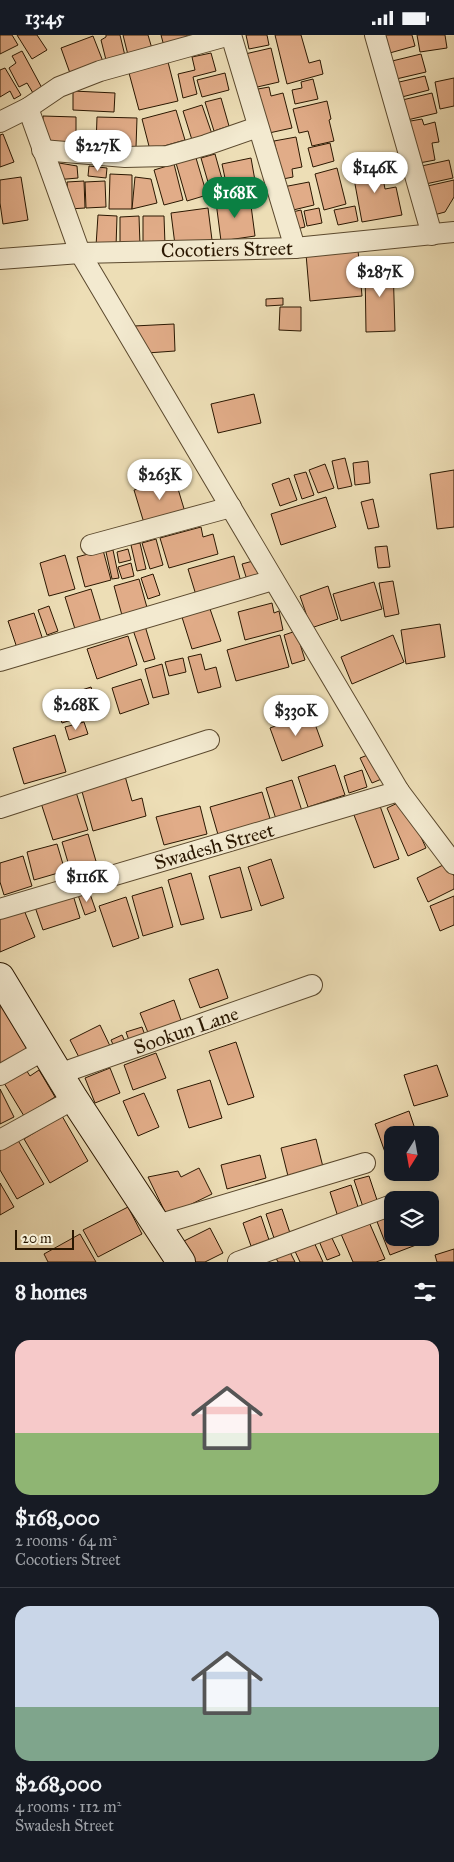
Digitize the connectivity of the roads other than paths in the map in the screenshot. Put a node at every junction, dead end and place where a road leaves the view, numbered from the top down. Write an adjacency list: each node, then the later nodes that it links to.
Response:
1 (230, 35): 3 (street); 5 (street)
2 (375, 35): 8 (street)
3 (28, 108): 4 (street); 6 (street)
4 (0, 122)
5 (258, 127): 6 (street); 9 (street)
6 (42, 150): 10 (street)
7 (454, 232): 8 (street, Cocotiers Street)
8 (432, 235): 9 (street, Cocotiers Street)
9 (295, 248): 10 (street, Cocotiers Street)
10 (80, 253): 11 (street, Cocotiers Street); 12 (street)
11 (0, 259)
12 (231, 507): 13 (street); 14 (street)
13 (91, 545)
14 (273, 580): 15 (street); 17 (street)
15 (0, 661)
16 (209, 740): 18 (street)
17 (399, 791): 19 (street); 20 (street, Swadesh Street)
18 (0, 807)
19 (454, 864)
20 (0, 909)
21 (0, 977): 23 (main road)
22 (312, 985): 24 (street, Sookun Lane)
23 (44, 1050): 24 (main road); 25 (street)
24 (59, 1074): 26 (main road)
25 (0, 1075)
26 (74, 1099): 27 (street); 30 (main road)
27 (0, 1139)
28 (365, 1163): 30 (street)
29 (384, 1208): 32 (street)
30 (157, 1225): 31 (main road)
31 (181, 1262)
32 (238, 1262)

